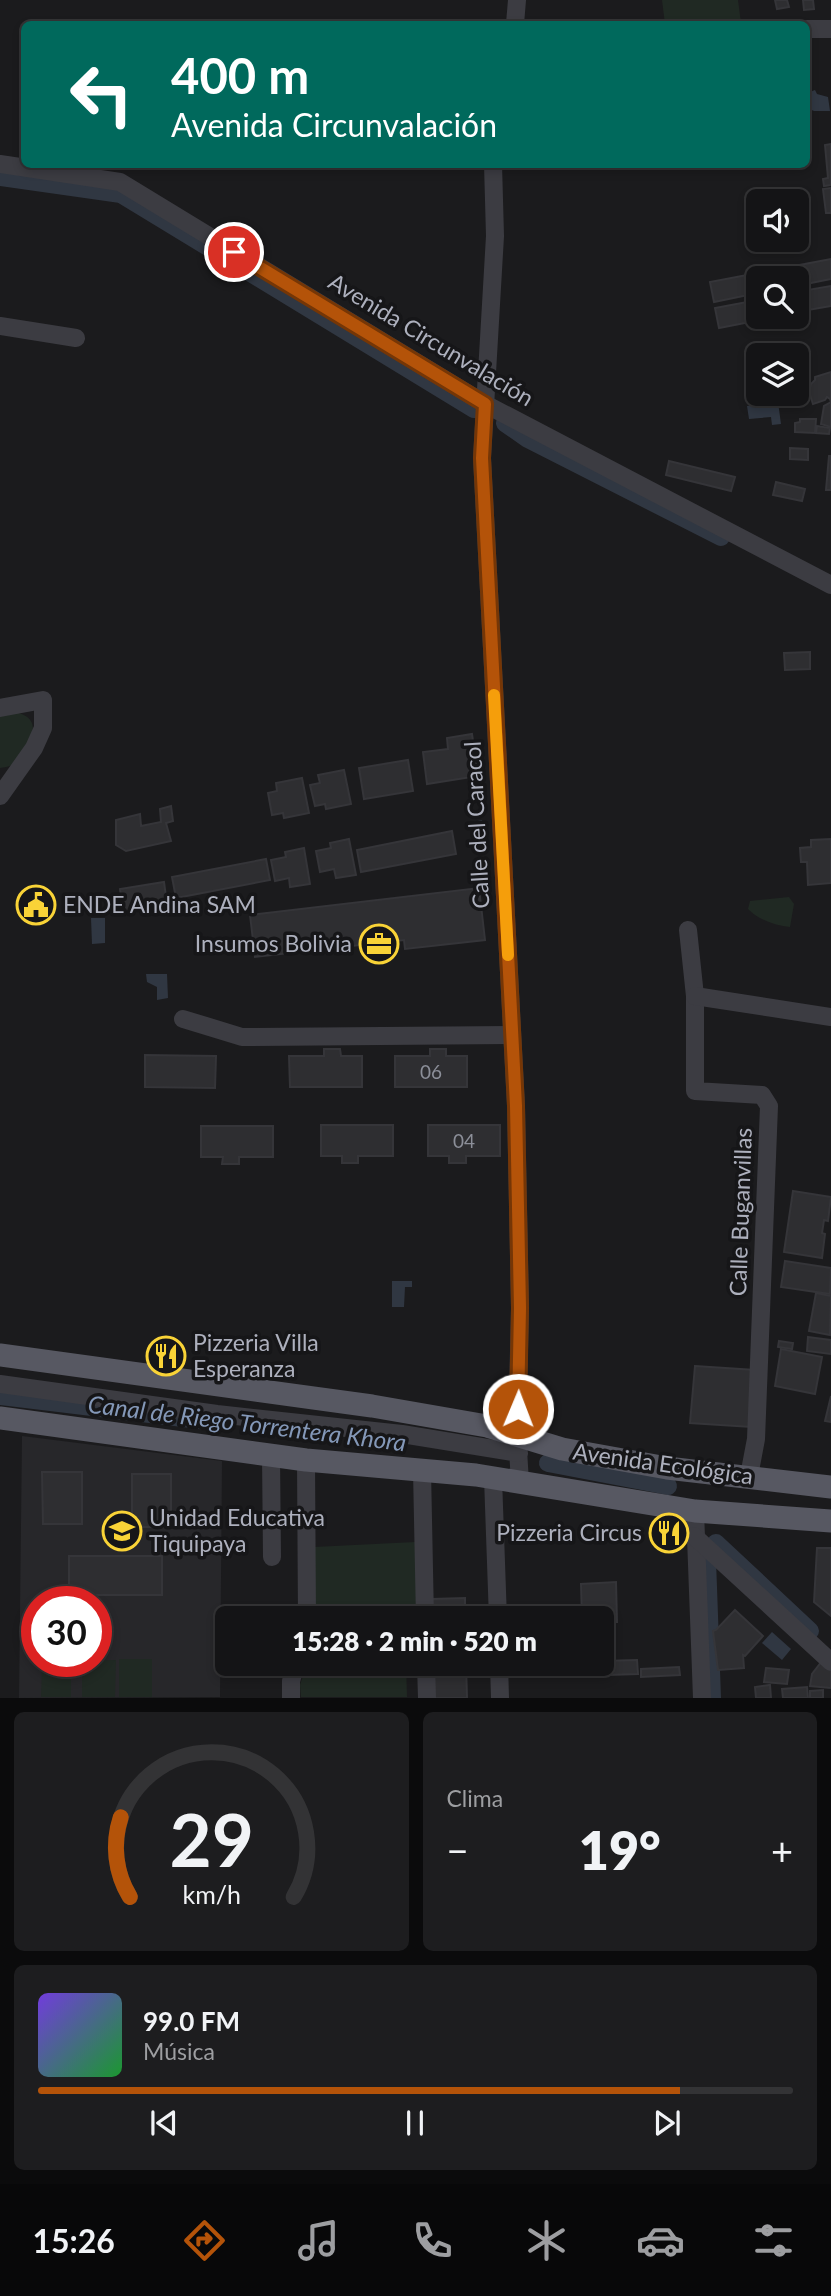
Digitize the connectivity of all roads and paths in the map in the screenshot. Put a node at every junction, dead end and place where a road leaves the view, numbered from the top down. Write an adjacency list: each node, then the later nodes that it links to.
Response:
1 (517, 0): 2 (street)
2 (515, 21)
3 (810, 29): 4 (street)
4 (831, 29)
5 (0, 164): 6 (street, Avenida Circunvalación)
6 (21, 167)
7 (25, 168): 11 (street, Avenida Circunvalación)
8 (493, 168): 11 (street, Calle del Caracol)
9 (0, 326): 10 (street)
10 (76, 338)
11 (485, 404): 12 (street, Avenida Circunvalación); 19 (street, Calle del Caracol)
12 (831, 585)
13 (0, 708): 14 (street)
14 (0, 796)
15 (688, 930): 16 (street, Calle Buganvillas)
16 (695, 996): 17 (street); 27 (street, Calle Buganvillas)
17 (831, 1017)
18 (183, 1018): 19 (street)
19 (512, 1035): 23 (street, Calle del Caracol)
20 (0, 1355): 23 (main road, Avenida Ecológica)
21 (0, 1384): 23 (street)
22 (0, 1419): 24 (main road, Avenida Ecológica)
23 (518, 1444): 27 (main road, Avenida Ecológica); 29 (street, Calle del Caracol)
24 (271, 1455): 25 (main road, Avenida Ecológica); 34 (street)
25 (306, 1460): 26 (main road, Avenida Ecológica); 35 (street)
26 (422, 1470): 28 (main road, Avenida Ecológica); 36 (street)
27 (749, 1476): 30 (main road, Avenida Ecológica)
28 (493, 1478): 29 (main road, Avenida Ecológica); 37 (street)
29 (520, 1482): 31 (main road, Avenida Ecológica)
30 (831, 1487)
31 (695, 1511): 32 (main road, Avenida Ecológica); 33 (street)
32 (831, 1521)
33 (694, 1536): 38 (street); 45 (street)
34 (272, 1557)
35 (307, 1606)
36 (425, 1606)
37 (498, 1606)
38 (831, 1662)
39 (292, 1676): 42 (street)
40 (426, 1676): 43 (street)
41 (499, 1676): 44 (street)
42 (290, 1698)
43 (427, 1698)
44 (500, 1698)
45 (702, 1698)

